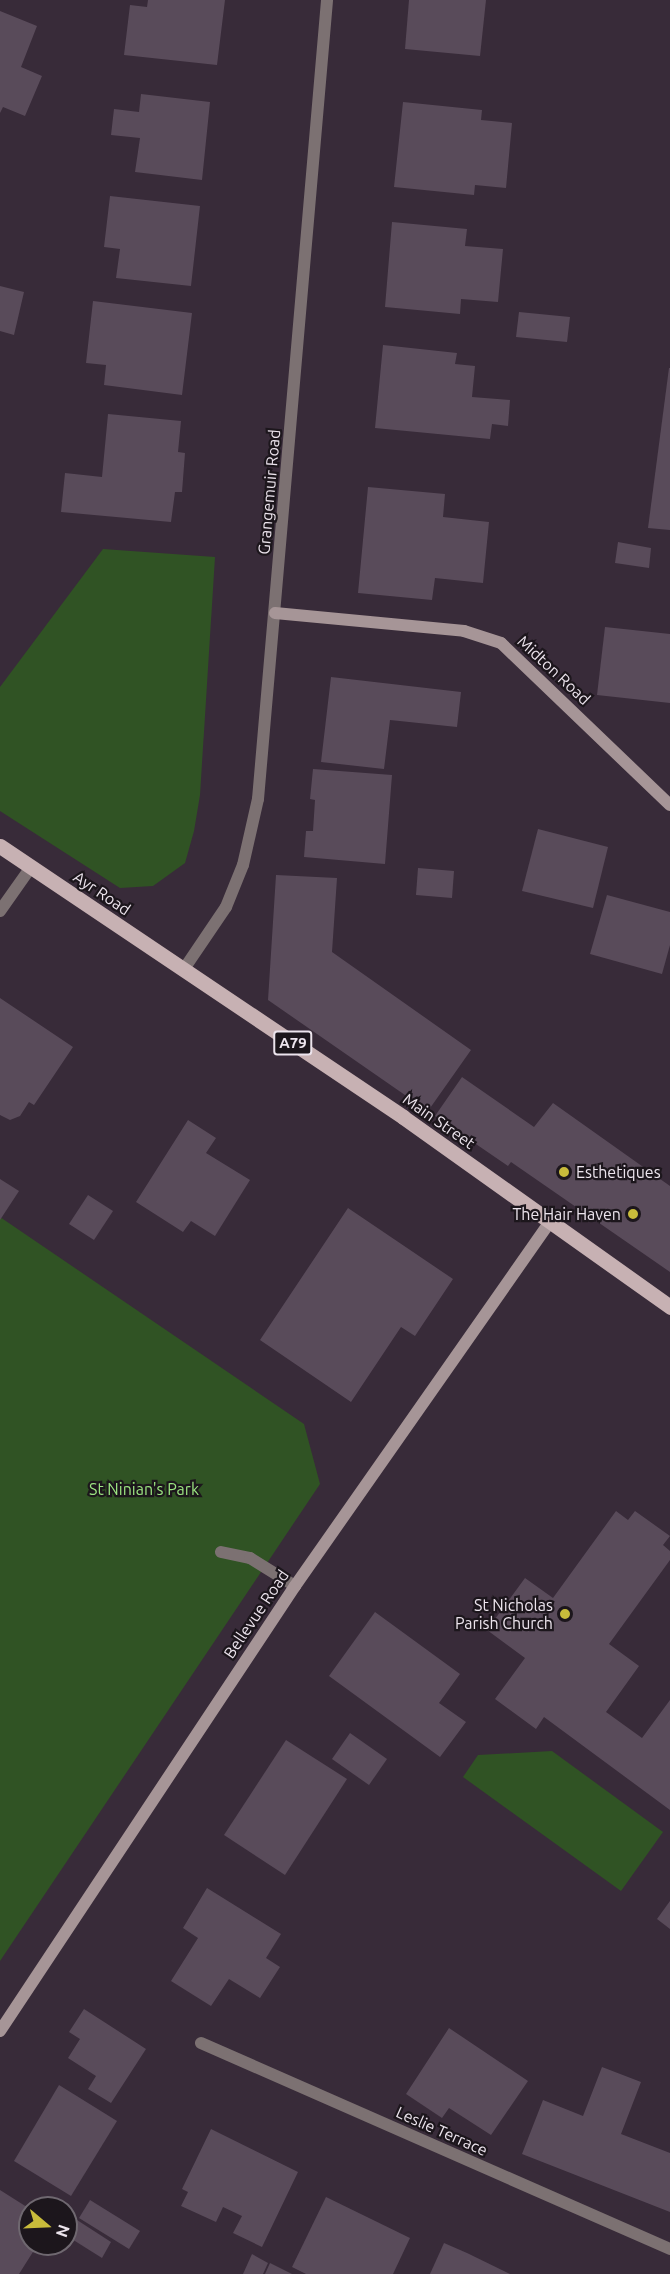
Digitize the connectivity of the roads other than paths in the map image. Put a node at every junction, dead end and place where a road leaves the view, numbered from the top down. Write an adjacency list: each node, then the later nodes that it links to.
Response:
1 (327, 0): 2 (street, Grangemuir Road)
2 (275, 613): 3 (street, Midton Road); 7 (street, Grangemuir Road)
3 (670, 805)
4 (0, 846): 5 (main road, Ayr Road / A79)
5 (31, 867): 6 (street); 7 (main road, Ayr Road / A79)
6 (0, 911)
7 (184, 969): 8 (main road, Main Street / A79)
8 (550, 1222): 9 (main road, Main Street / A79); 11 (street, Bellevue Road)
9 (670, 1307)
10 (221, 1552): 11 (street)
11 (295, 1586): 12 (street, Bellevue Road)
12 (0, 2031)
13 (201, 2043): 14 (street, Leslie Terrace)
14 (670, 2248)

